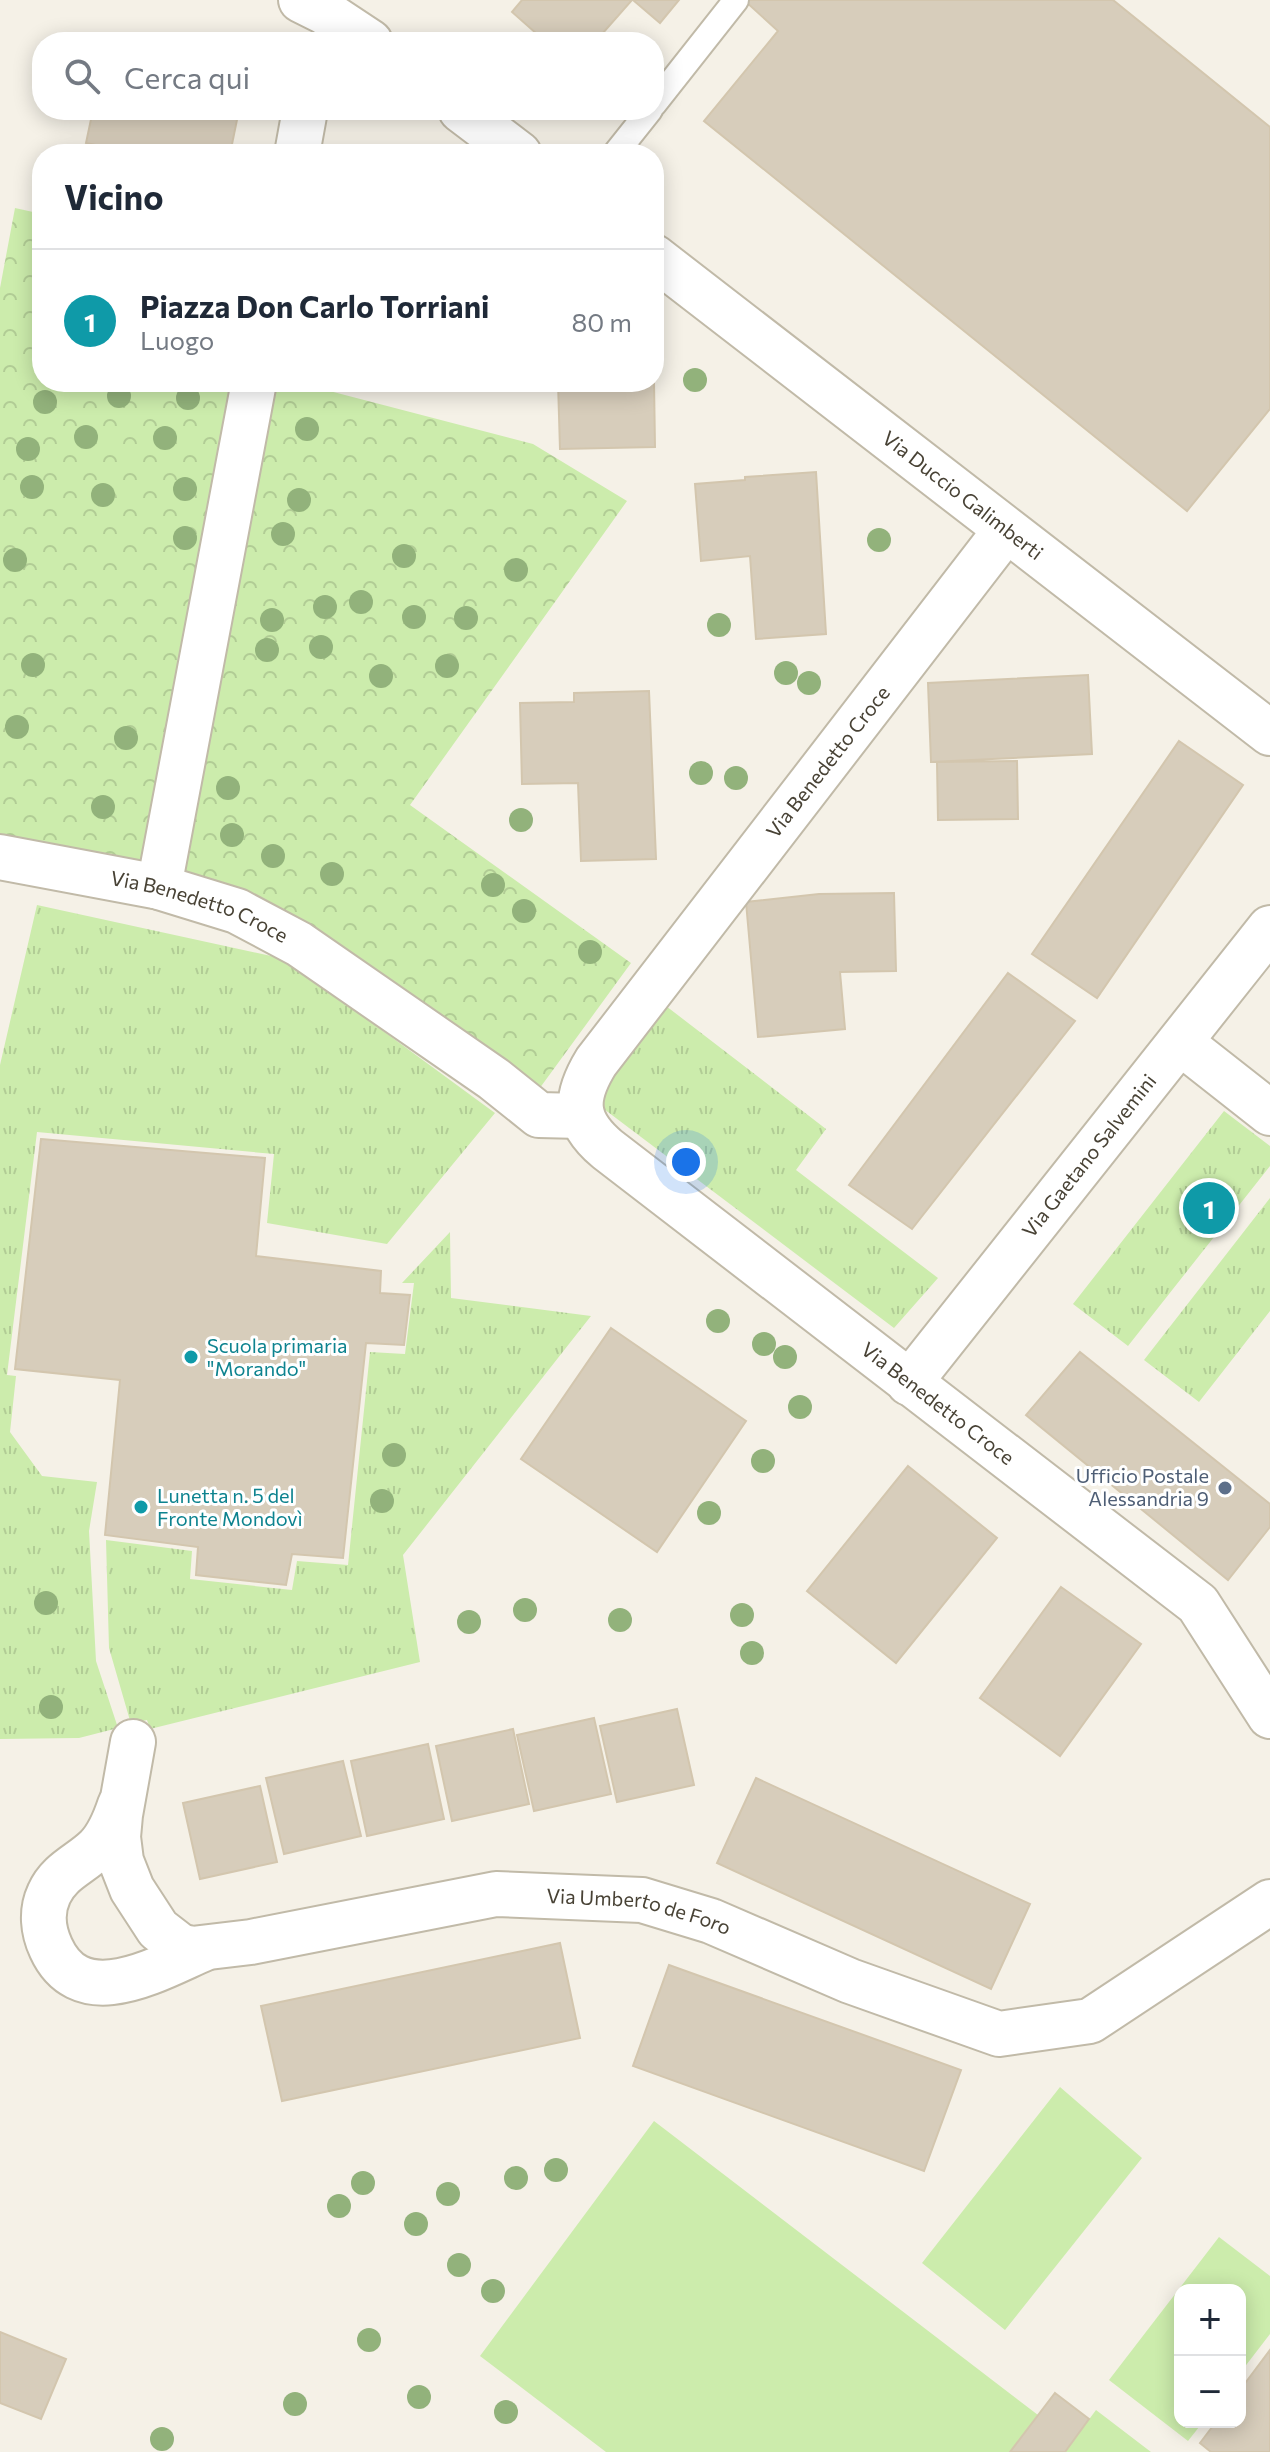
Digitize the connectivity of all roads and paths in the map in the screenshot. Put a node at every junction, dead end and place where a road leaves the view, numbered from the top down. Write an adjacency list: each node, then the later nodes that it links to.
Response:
1 (736, 0): 2 (lane)
2 (664, 91)
3 (303, 120): 6 (street)
4 (474, 120): 7 (street)
5 (642, 120): 8 (lane)
6 (299, 144)
7 (506, 144)
8 (623, 144)
9 (664, 265): 11 (street, Via Duccio Galimberti)
10 (252, 392): 14 (street)
11 (1006, 530): 12 (street, Via Duccio Galimberti); 18 (street, Via Benedetto Croce)
12 (1270, 733)
13 (0, 857): 14 (street, Via Benedetto Croce)
14 (159, 887): 18 (street, Via Benedetto Croce)
15 (1270, 928): 16 (street, Via Gaetano Salvemini)
16 (1181, 1043): 17 (street); 19 (street, Via Gaetano Salvemini)
17 (1270, 1113)
18 (581, 1116): 19 (street, Via Benedetto Croce)
19 (909, 1383): 20 (street, Via Benedetto Croce)
20 (1270, 1716)
21 (133, 1742): 22 (street, Via Umberto de Foro)
22 (124, 1791): 24 (street, Via Umberto de Foro); 24 (street)
23 (1270, 1902): 24 (street, Via Umberto de Foro)
24 (203, 1949)

